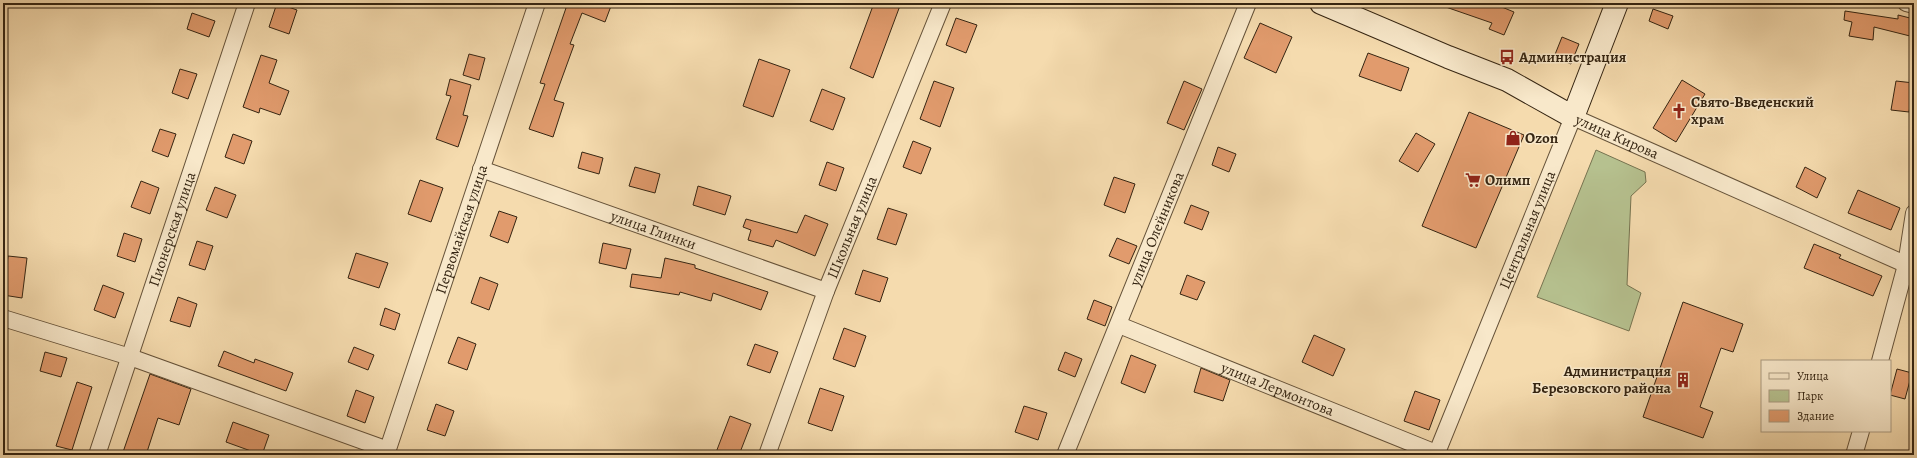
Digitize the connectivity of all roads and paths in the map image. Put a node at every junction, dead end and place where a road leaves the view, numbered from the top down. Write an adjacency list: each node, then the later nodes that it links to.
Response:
1 (247, 3): 16 (street, Пионерская улица)
2 (537, 3): 10 (street, Первомайская улица)
3 (943, 3): 13 (street, Школьная улица)
4 (1248, 3): 15 (street, улица Олейникова)
5 (1321, 3): 9 (street, улица Кирова)
6 (1617, 3): 9 (street, Центральная улица)
7 (1906, 3): 8 (street)
8 (1914, 5)
9 (1573, 117): 12 (street, улица Кирова); 20 (street, Центральная улица)
10 (481, 169): 13 (street, улица Глинки); 19 (street, Первомайская улица)
11 (1914, 213): 12 (street)
12 (1910, 266): 17 (street)
13 (826, 291): 22 (street, Школьная улица)
14 (3, 318): 16 (street)
15 (1118, 325): 20 (street, улица Лермонтова); 23 (street, улица Олейникова)
16 (130, 357): 19 (street); 21 (street, Пионерская улица)
17 (1880, 360)
18 (1861, 432): 24 (street)
19 (387, 453)
20 (1436, 454)
21 (97, 455)
22 (767, 455)
23 (1065, 455)
24 (1854, 455)

